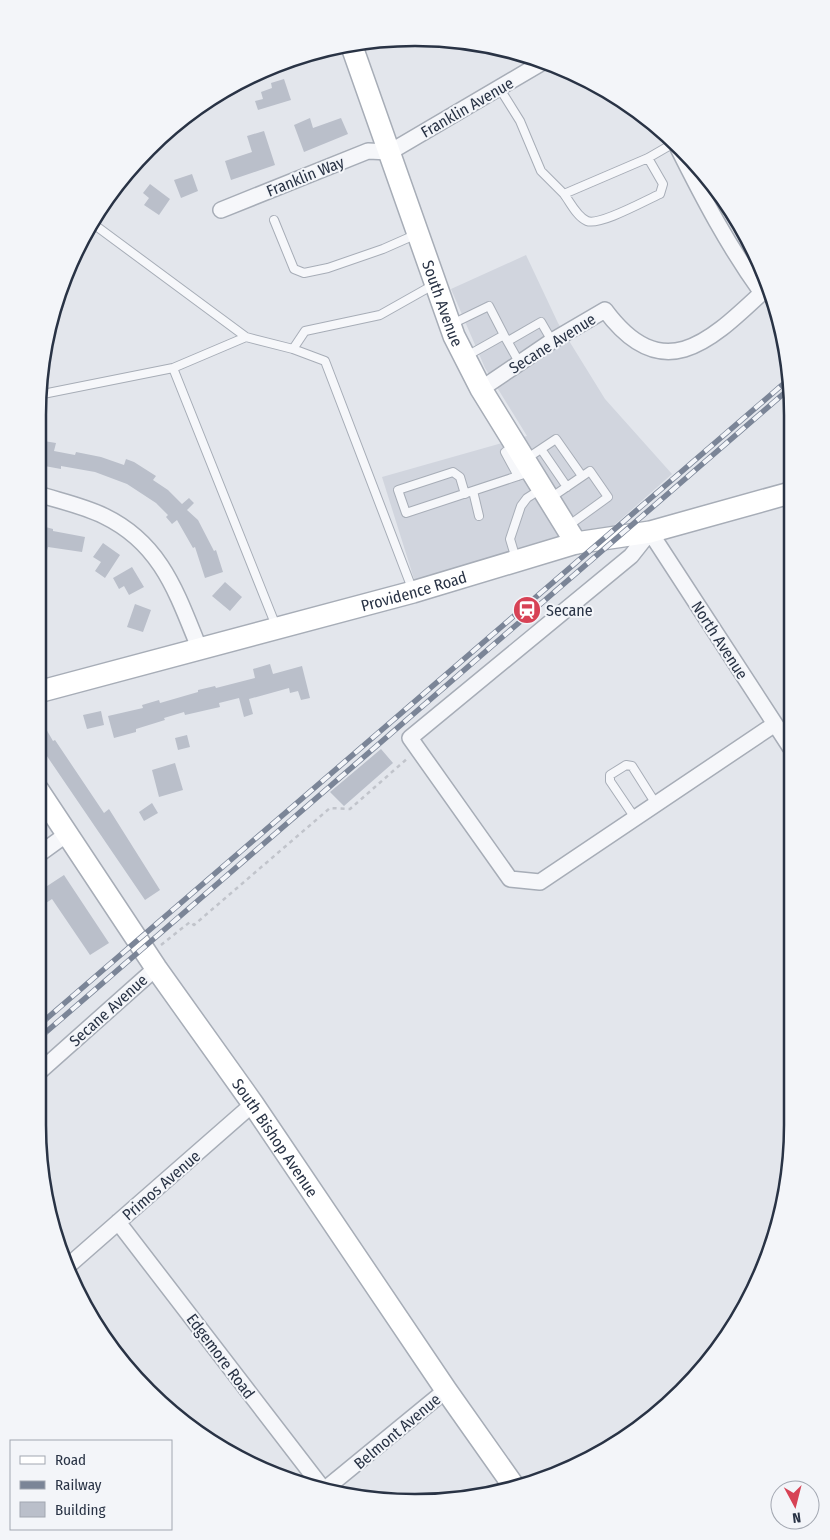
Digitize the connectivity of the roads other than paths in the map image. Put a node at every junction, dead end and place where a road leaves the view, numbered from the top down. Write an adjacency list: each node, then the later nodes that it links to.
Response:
1 (353, 51): 5 (street, South Avenue)
2 (535, 67): 3 (street, Franklin Avenue)
3 (500, 88): 5 (street, Franklin Avenue); 8 (lane)
4 (668, 147): 6 (lane)
5 (390, 152): 9 (street, Franklin Way); 12 (street, South Avenue)
6 (648, 158): 8 (lane); 8 (lane)
7 (687, 167): 14 (street)
8 (564, 194)
9 (221, 210)
10 (274, 220): 12 (lane)
11 (98, 227): 17 (lane)
12 (419, 234): 13 (street, South Avenue)
13 (436, 284): 16 (street, South Avenue); 20 (lane)
14 (760, 284)
15 (763, 292): 19 (street, Secane Avenue)
16 (451, 325): 18 (lane); 21 (street, South Avenue)
17 (246, 337): 20 (lane); 23 (lane)
18 (506, 338): 19 (lane); 21 (lane); 22 (lane)
19 (552, 341): 22 (street, Secane Avenue)
20 (293, 349): 36 (lane)
21 (465, 356): 24 (street, South Avenue)
22 (519, 362): 24 (street, Secane Avenue)
23 (173, 368): 25 (lane); 37 (lane)
24 (481, 389): 26 (street, South Avenue)
25 (47, 393)
26 (532, 470): 27 (lane); 28 (lane); 28 (lane); 29 (lane); 34 (street, South Avenue); 35 (lane)
27 (582, 476): 28 (lane); 34 (lane)
28 (567, 487)
29 (469, 492): 29 (lane); 32 (lane)
30 (784, 494): 33 (street, Providence Road)
31 (46, 497): 38 (street)
32 (479, 516)
33 (650, 532): 34 (street, Providence Road); 40 (street, North Avenue); 44 (street)
34 (571, 535): 35 (street, Providence Road)
35 (517, 561): 36 (street, Providence Road)
36 (413, 592): 37 (street, Providence Road)
37 (277, 629): 38 (street, Providence Road)
38 (200, 650): 39 (street, Providence Road)
39 (46, 690)
40 (775, 724): 41 (street, North Avenue); 43 (street)
41 (784, 738)
42 (46, 802): 45 (street, South Bishop Avenue)
43 (656, 804): 44 (street); 44 (lane)
44 (635, 818)
45 (67, 834): 46 (street); 47 (street, South Bishop Avenue)
46 (46, 849)
47 (156, 968): 48 (street, Secane Avenue); 49 (street, South Bishop Avenue)
48 (46, 1066)
49 (253, 1104): 50 (street, Primos Avenue); 52 (street, South Bishop Avenue)
50 (118, 1222): 51 (street, Primos Avenue); 53 (street, Edgemore Road)
51 (73, 1262)
52 (446, 1390): 54 (street, South Bishop Avenue); 55 (street, Belmont Avenue)
53 (316, 1480)
54 (510, 1481)
55 (331, 1484)

